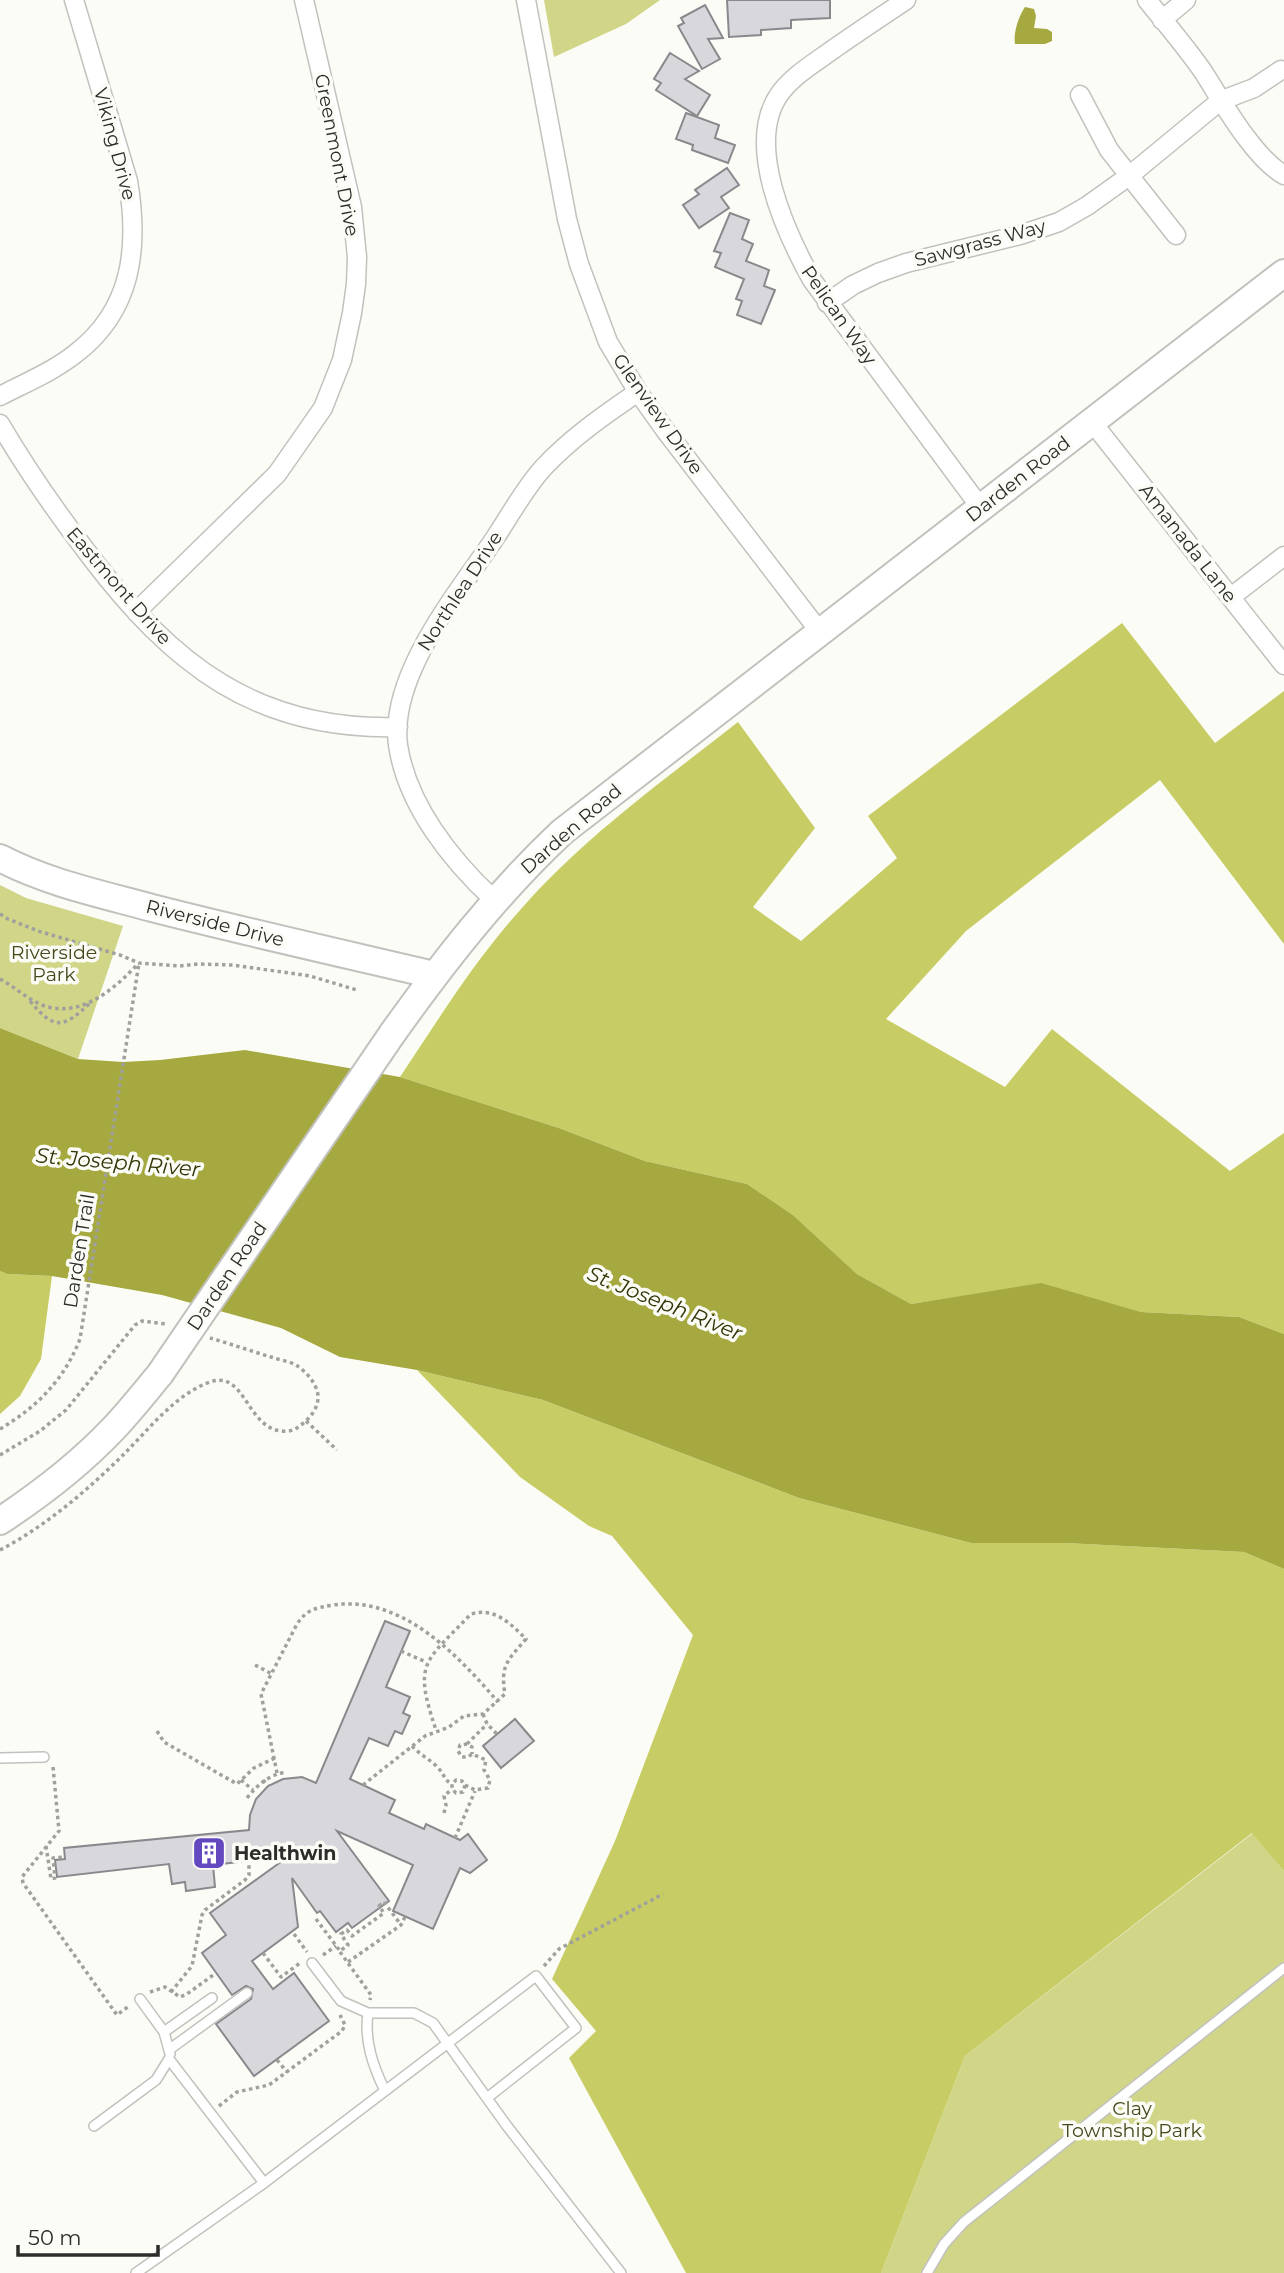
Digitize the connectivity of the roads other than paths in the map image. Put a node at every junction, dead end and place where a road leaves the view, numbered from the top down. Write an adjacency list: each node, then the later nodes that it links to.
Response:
1 (74, 0): 17 (street, Viking Drive)
2 (304, 0): 23 (street, Greenmont Drive)
3 (526, 0): 16 (street, Glenview Drive)
4 (906, 0): 15 (street, Pelican Way)
5 (1186, 0): 7 (street)
6 (1150, 1): 7 (street)
7 (1162, 20): 10 (street)
8 (1281, 70): 10 (street, Sawgrass Way)
9 (1080, 95): 12 (street)
10 (1220, 101): 11 (street); 12 (street, Sawgrass Way)
11 (1284, 175)
12 (1129, 176): 13 (street); 15 (street, Sawgrass Way)
13 (1176, 235)
14 (1284, 273): 18 (street, Darden Road)
15 (827, 303): 20 (street, Pelican Way)
16 (638, 392): 24 (street, Glenview Drive); 26 (street, Northlea Drive)
17 (0, 396)
18 (1092, 422): 20 (street, Darden Road); 22 (street, Amanada Lane)
19 (0, 424): 23 (street, Eastmont Drive)
20 (981, 508): 24 (street, Darden Road)
21 (1284, 556): 22 (street)
22 (1231, 597): 25 (street, Amanada Lane)
23 (136, 612): 26 (street, Eastmont Drive)
24 (820, 632): 28 (street, Darden Road)
25 (1284, 665)
26 (398, 727): 28 (street, Northlea Drive)
27 (0, 858): 29 (street, Riverside Drive)
28 (494, 900): 29 (street, Darden Road)
29 (434, 975): 30 (street, Darden Road, bridge)
30 (0, 1521)
31 (48, 1757): 32 (lane)
32 (0, 1758)
33 (311, 1959): 38 (lane)
34 (1284, 1968): 48 (lane)
35 (247, 1993): 41 (lane)
36 (212, 1998): 39 (lane)
37 (140, 1999): 39 (lane)
38 (368, 2013): 40 (lane); 42 (lane)
39 (164, 2032): 41 (lane)
40 (448, 2044): 42 (lane); 43 (lane); 43 (lane)
41 (170, 2054): 44 (lane); 45 (lane)
42 (385, 2091): 45 (lane)
43 (487, 2098): 47 (lane)
44 (94, 2126)
45 (264, 2183): 46 (lane)
46 (136, 2273)
47 (621, 2273)
48 (927, 2273)

